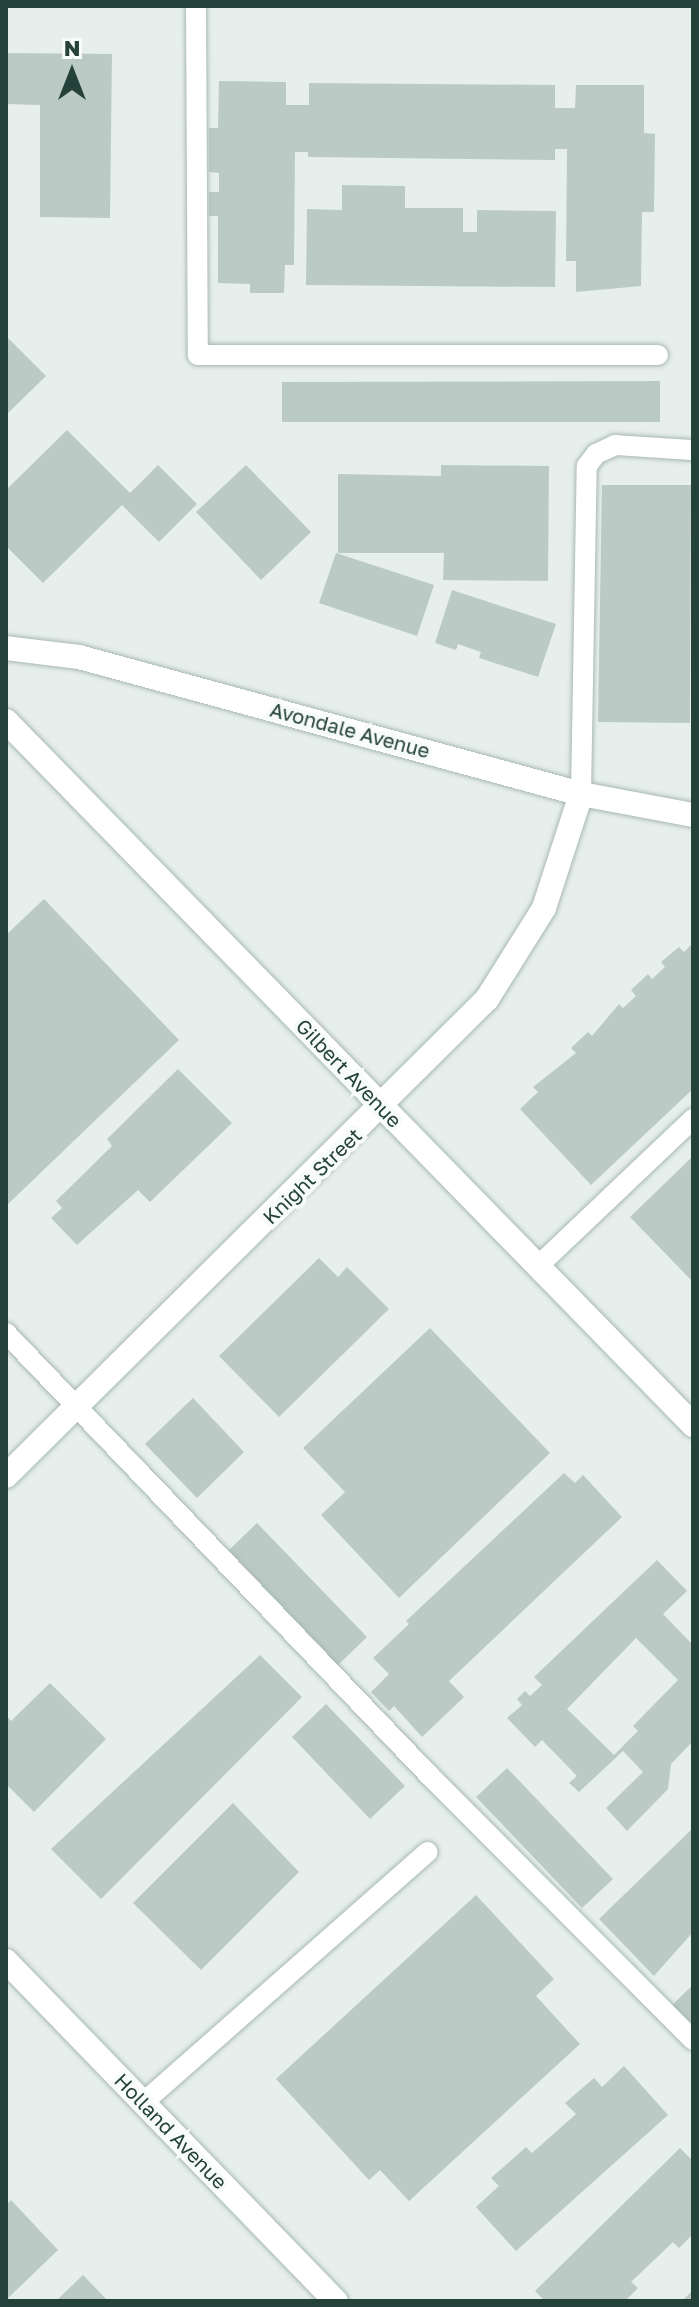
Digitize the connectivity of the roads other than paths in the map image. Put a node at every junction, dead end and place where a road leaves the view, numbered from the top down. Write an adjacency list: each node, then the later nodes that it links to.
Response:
1 (196, 6): 2 (lane)
2 (658, 355)
3 (693, 450): 6 (lane)
4 (6, 648): 6 (street, Avondale Avenue)
5 (6, 721): 8 (street, Gilbert Avenue)
6 (581, 794): 7 (street, Avondale Avenue); 8 (street, Knight Street)
7 (693, 815)
8 (383, 1107): 10 (street, Gilbert Avenue); 12 (street, Knight Street)
9 (693, 1119): 10 (lane)
10 (538, 1266): 13 (street, Gilbert Avenue)
11 (6, 1333): 12 (lane)
12 (78, 1405): 14 (street, Knight Street); 17 (lane)
13 (693, 1425)
14 (6, 1476)
15 (428, 1852): 18 (lane)
16 (6, 1961): 18 (street, Holland Avenue)
17 (693, 2040)
18 (144, 2102): 19 (street, Holland Avenue)
19 (336, 2301)

